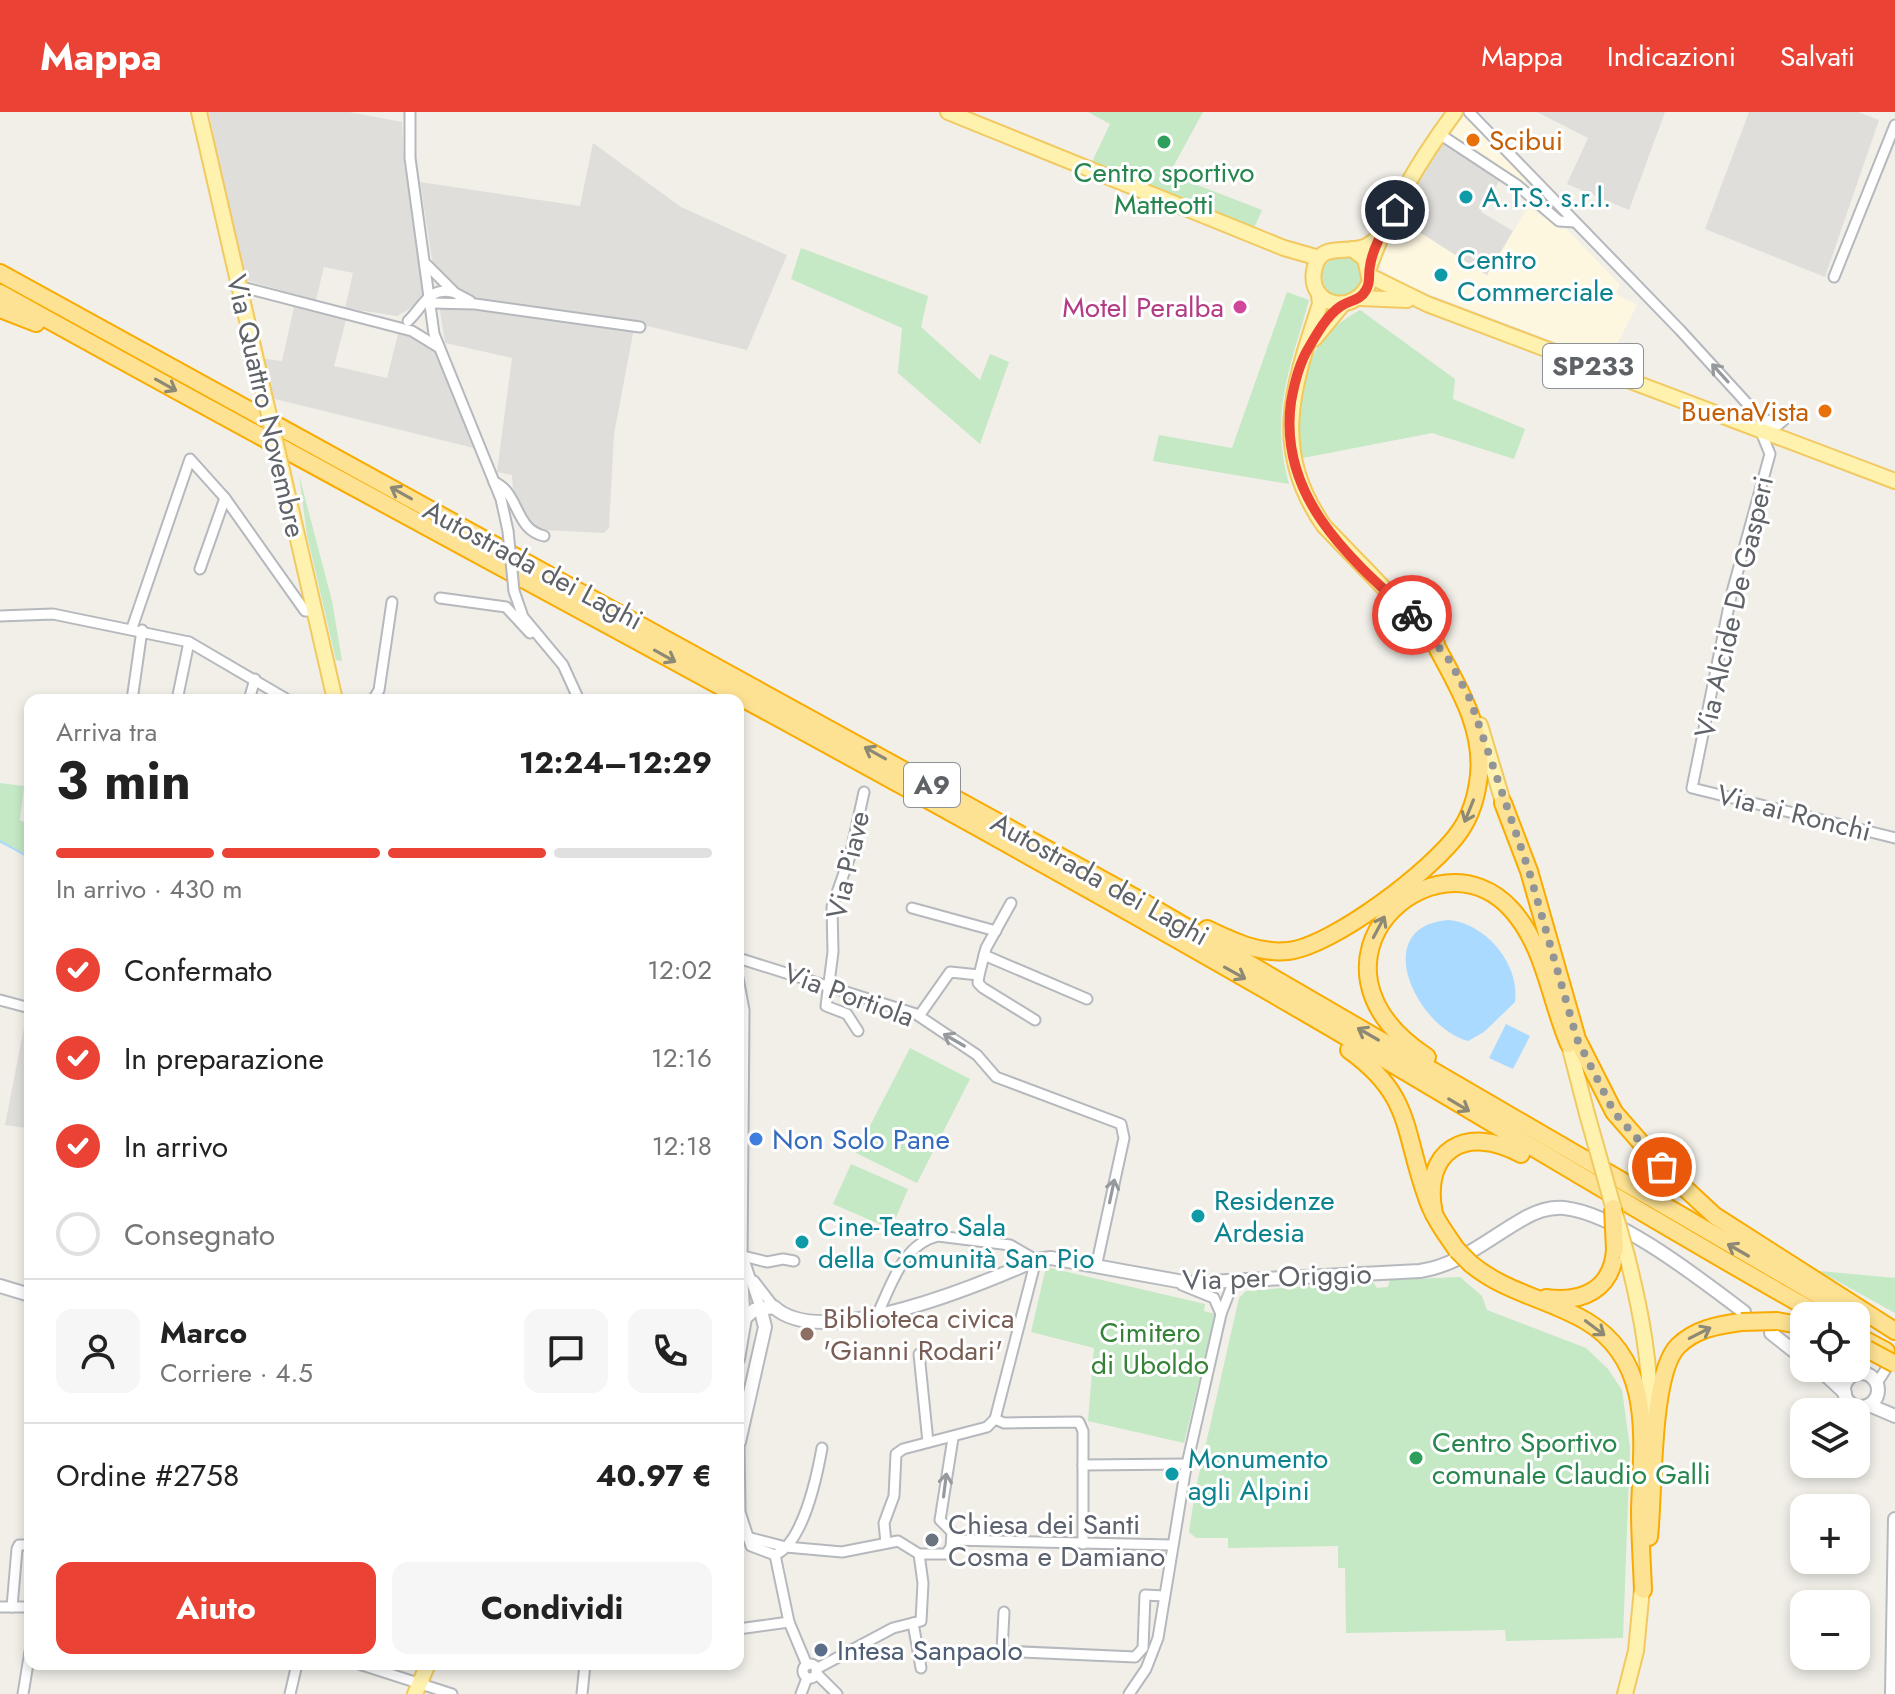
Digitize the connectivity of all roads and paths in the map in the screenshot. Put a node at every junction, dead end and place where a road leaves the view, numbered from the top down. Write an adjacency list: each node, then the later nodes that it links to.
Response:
1 (199, 112): 22 (main road, Via Quattro Novembre)
2 (410, 112): 17 (street)
3 (948, 112): 13 (main road)
4 (1445, 112): 9 (main road)
5 (1455, 112): 9 (main road)
6 (1469, 112): 10 (street)
7 (1479, 112): 10 (street)
8 (1895, 125): 21 (street)
9 (1438, 133): 11 (street); 12 (main road)
10 (1496, 137): 11 (street, Via Alcide De Gasperi)
11 (1575, 222): 40 (street, Via Alcide De Gasperi, one-way to 11)
12 (1380, 236): 14 (main road); 18 (main road)
13 (1284, 248): 15 (main road); 20 (main road)
14 (1352, 249): 15 (main road); 18 (main road, SP233)
15 (1319, 258): 20 (main road)
16 (0, 264): 24 (highway)
17 (427, 265): 25 (street); 27 (street)
18 (1370, 272): 28 (main road); 31 (main road, SP233)
19 (0, 273): 24 (highway, Autostrada dei Laghi / A9)
20 (1313, 276): 26 (main road)
21 (1834, 277)
22 (238, 286): 34 (street); 48 (main road, Via Quattro Novembre, bridge)
23 (0, 293): 38 (highway, Autostrada dei Laghi / A9)
24 (38, 293): 68 (highway, Autostrada dei Laghi / A9, one-way to 24)
25 (455, 293): 27 (street); 29 (street)
26 (1319, 294): 30 (main road); 37 (main road)
27 (430, 298): 29 (street); 33 (street); 34 (street)
28 (1360, 298): 30 (main road, SP233); 31 (main road, SP233)
29 (475, 304): 35 (street)
30 (1343, 304): 37 (main road)
31 (1427, 304): 40 (main road, SP233)
32 (0, 309): 38 (highway)
33 (432, 323): 34 (street); 36 (street)
34 (410, 326): 36 (street)
35 (640, 327)
36 (438, 347): 42 (street)
37 (1305, 353): 51 (main road)
38 (121, 360): 62 (highway, Autostrada dei Laghi / A9, one-way to 62)
39 (1785, 419): 40 (street)
40 (1759, 423): 41 (main road, SP233); 64 (street, Via Alcide De Gasperi)
41 (1895, 481)
42 (494, 482): 44 (street); 52 (street, bridge)
43 (225, 498): 45 (street); 48 (street); 50 (street)
44 (544, 536)
45 (200, 569)
46 (440, 598): 52 (street)
47 (392, 602): 60 (street)
48 (314, 611): 59 (main road, Via Quattro Novembre)
49 (0, 616): 50 (street)
50 (137, 629): 53 (street); 55 (street)
51 (1430, 634): 66 (main road); 68 (highway, one-way to 68)
52 (543, 641): 61 (street)
53 (189, 642): 54 (street); 56 (street)
54 (255, 679): 57 (street); 58 (street)
55 (132, 694)
56 (178, 694)
57 (251, 694)
58 (277, 694)
59 (334, 694)
60 (377, 694)
61 (576, 694)
62 (733, 694)
63 (744, 700): 79 (highway, Autostrada dei Laghi / A9, one-way to 79)
64 (1692, 788): 67 (street, Via ai Ronchi)
65 (864, 792): 75 (street, Via Piave)
66 (1503, 803): 83 (main road); 110 (highway)
67 (1895, 838)
68 (1143, 902): 84 (highway, Autostrada dei Laghi / A9, one-way to 68)
69 (1011, 903): 71 (street)
70 (912, 908): 71 (street)
71 (996, 931): 72 (street)
72 (984, 955): 74 (street); 76 (street)
73 (744, 960): 75 (street, Via Portiola)
74 (979, 975): 80 (street); 81 (street)
75 (829, 986): 80 (street, Via Portiola); 82 (street)
76 (1087, 999)
77 (0, 1000): 78 (street)
78 (24, 1006)
79 (1298, 1008): 86 (highway); 87 (highway, Autostrada dei Laghi / A9, one-way to 87)
80 (919, 1016): 93 (street, Via Portiola, one-way to 80)
81 (1035, 1020)
82 (858, 1031)
83 (1569, 1044): 84 (highway, one-way to 83); 85 (main road, bridge)
84 (1620, 1181): 100 (highway, Autostrada dei Laghi / A9, one-way to 84)
85 (1613, 1208): 88 (highway, bridge)
86 (1434, 1214): 87 (highway); 98 (highway, bridge)
87 (1678, 1235): 99 (highway, Autostrada dei Laghi / A9)
88 (1621, 1253): 98 (highway); 146 (main road)
89 (744, 1258): 92 (street)
90 (744, 1260): 101 (street)
91 (1036, 1260): 93 (street, Via per Origgio); 104 (street, Via per Origgio); 104 (street); 129 (street)
92 (794, 1261)
93 (1096, 1267): 94 (street, Via per Origgio)
94 (1169, 1281): 95 (street, Via per Origgio); 103 (street)
95 (1230, 1283): 103 (street); 105 (street, Via per Origgio)
96 (0, 1286): 97 (street)
97 (24, 1293)
98 (1525, 1295): 146 (highway, one-way to 146)
99 (1797, 1302)
100 (1831, 1302)
101 (771, 1309): 104 (street, Via per Origgio); 106 (street); 117 (street)
102 (744, 1314): 106 (street)
103 (1221, 1314): 133 (street)
104 (876, 1317)
105 (1742, 1317): 109 (highway, bridge); 146 (highway, one-way to 105)
106 (745, 1318): 107 (street)
107 (744, 1324)
108 (1790, 1326): 109 (highway)
109 (1774, 1327): 112 (street)
110 (1872, 1336): 111 (highway, Autostrada dei Laghi / A9); 114 (highway, Autostrada dei Laghi / A9); 116 (highway, bridge)
111 (1895, 1339)
112 (1790, 1344)
113 (919, 1354): 131 (street)
114 (1895, 1356)
115 (744, 1360): 117 (street)
116 (1895, 1364)
117 (755, 1374): 118 (street); 128 (street)
118 (744, 1378)
119 (1870, 1381): 122 (street)
120 (1834, 1382): 123 (street)
121 (1848, 1382): 123 (street)
122 (1875, 1384): 125 (street); 127 (street)
123 (1845, 1393): 124 (street)
124 (1849, 1398)
125 (1870, 1402)
126 (1870, 1405): 127 (street)
127 (1895, 1414)
128 (744, 1417)
129 (995, 1419): 130 (street); 134 (street)
130 (953, 1438): 131 (street); 138 (street, one-way to 130)
131 (928, 1442): 139 (street)
132 (822, 1448): 143 (street)
133 (1188, 1464): 134 (street); 142 (street)
134 (1083, 1465): 140 (street)
135 (1895, 1519): 170 (street)
136 (744, 1528): 137 (street)
137 (747, 1537): 143 (street); 145 (street)
138 (952, 1540): 140 (street); 144 (street)
139 (886, 1543): 143 (street); 144 (street)
140 (1083, 1544): 142 (street)
141 (24, 1545): 149 (street)
142 (1171, 1545): 147 (street)
143 (786, 1547): 145 (street)
144 (919, 1554): 153 (street)
145 (775, 1555): 152 (street)
146 (1643, 1590): 169 (main road)
147 (1164, 1596): 151 (street); 168 (street)
148 (0, 1607): 149 (street)
149 (12, 1607): 150 (street)
150 (24, 1607)
151 (1004, 1612)
152 (789, 1622): 154 (street); 160 (street)
153 (913, 1623): 155 (street); 160 (street)
154 (744, 1628)
155 (921, 1668)
156 (27, 1670): 162 (street)
157 (296, 1670): 163 (street)
158 (374, 1670): 161 (street)
159 (584, 1670): 165 (street)
160 (812, 1671): 166 (street); 167 (street)
161 (418, 1688): 164 (street)
162 (23, 1694)
163 (290, 1694)
164 (452, 1694)
165 (582, 1694)
166 (801, 1694)
167 (837, 1694)
168 (1129, 1694)
169 (1625, 1694)
170 (1892, 1694)

